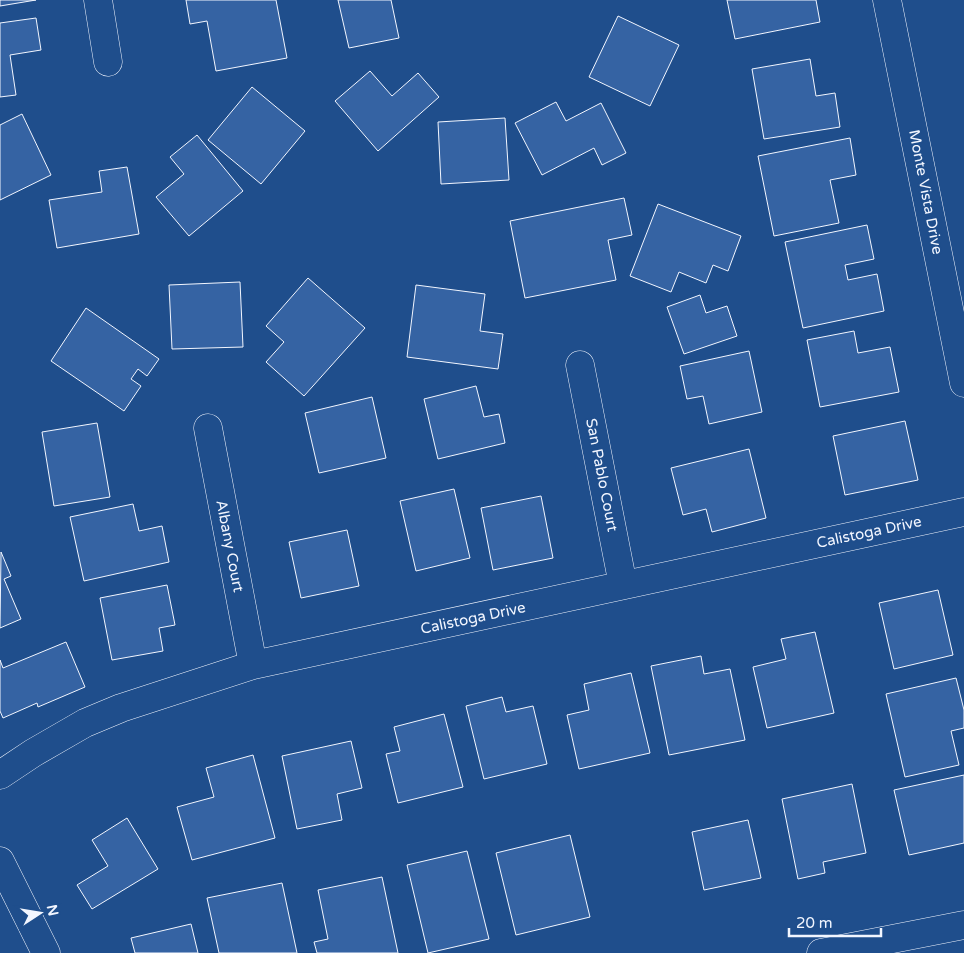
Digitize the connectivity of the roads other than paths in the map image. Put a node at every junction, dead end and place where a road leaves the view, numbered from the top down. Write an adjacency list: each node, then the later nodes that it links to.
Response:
1 (98, 0): 3 (street)
2 (887, 0): 5 (street, Monte Vista Drive)
3 (108, 62)
4 (580, 365): 8 (street, San Pablo Court)
5 (964, 384)
6 (208, 428): 9 (street, Albany Court)
7 (964, 512): 8 (street, Calistoga Drive)
8 (624, 585): 9 (street, Calistoga Drive)
9 (253, 665): 10 (street, Calistoga Drive)
10 (0, 775)
11 (0, 861): 13 (street)
12 (964, 925): 14 (street)
13 (46, 953)
14 (821, 953)

